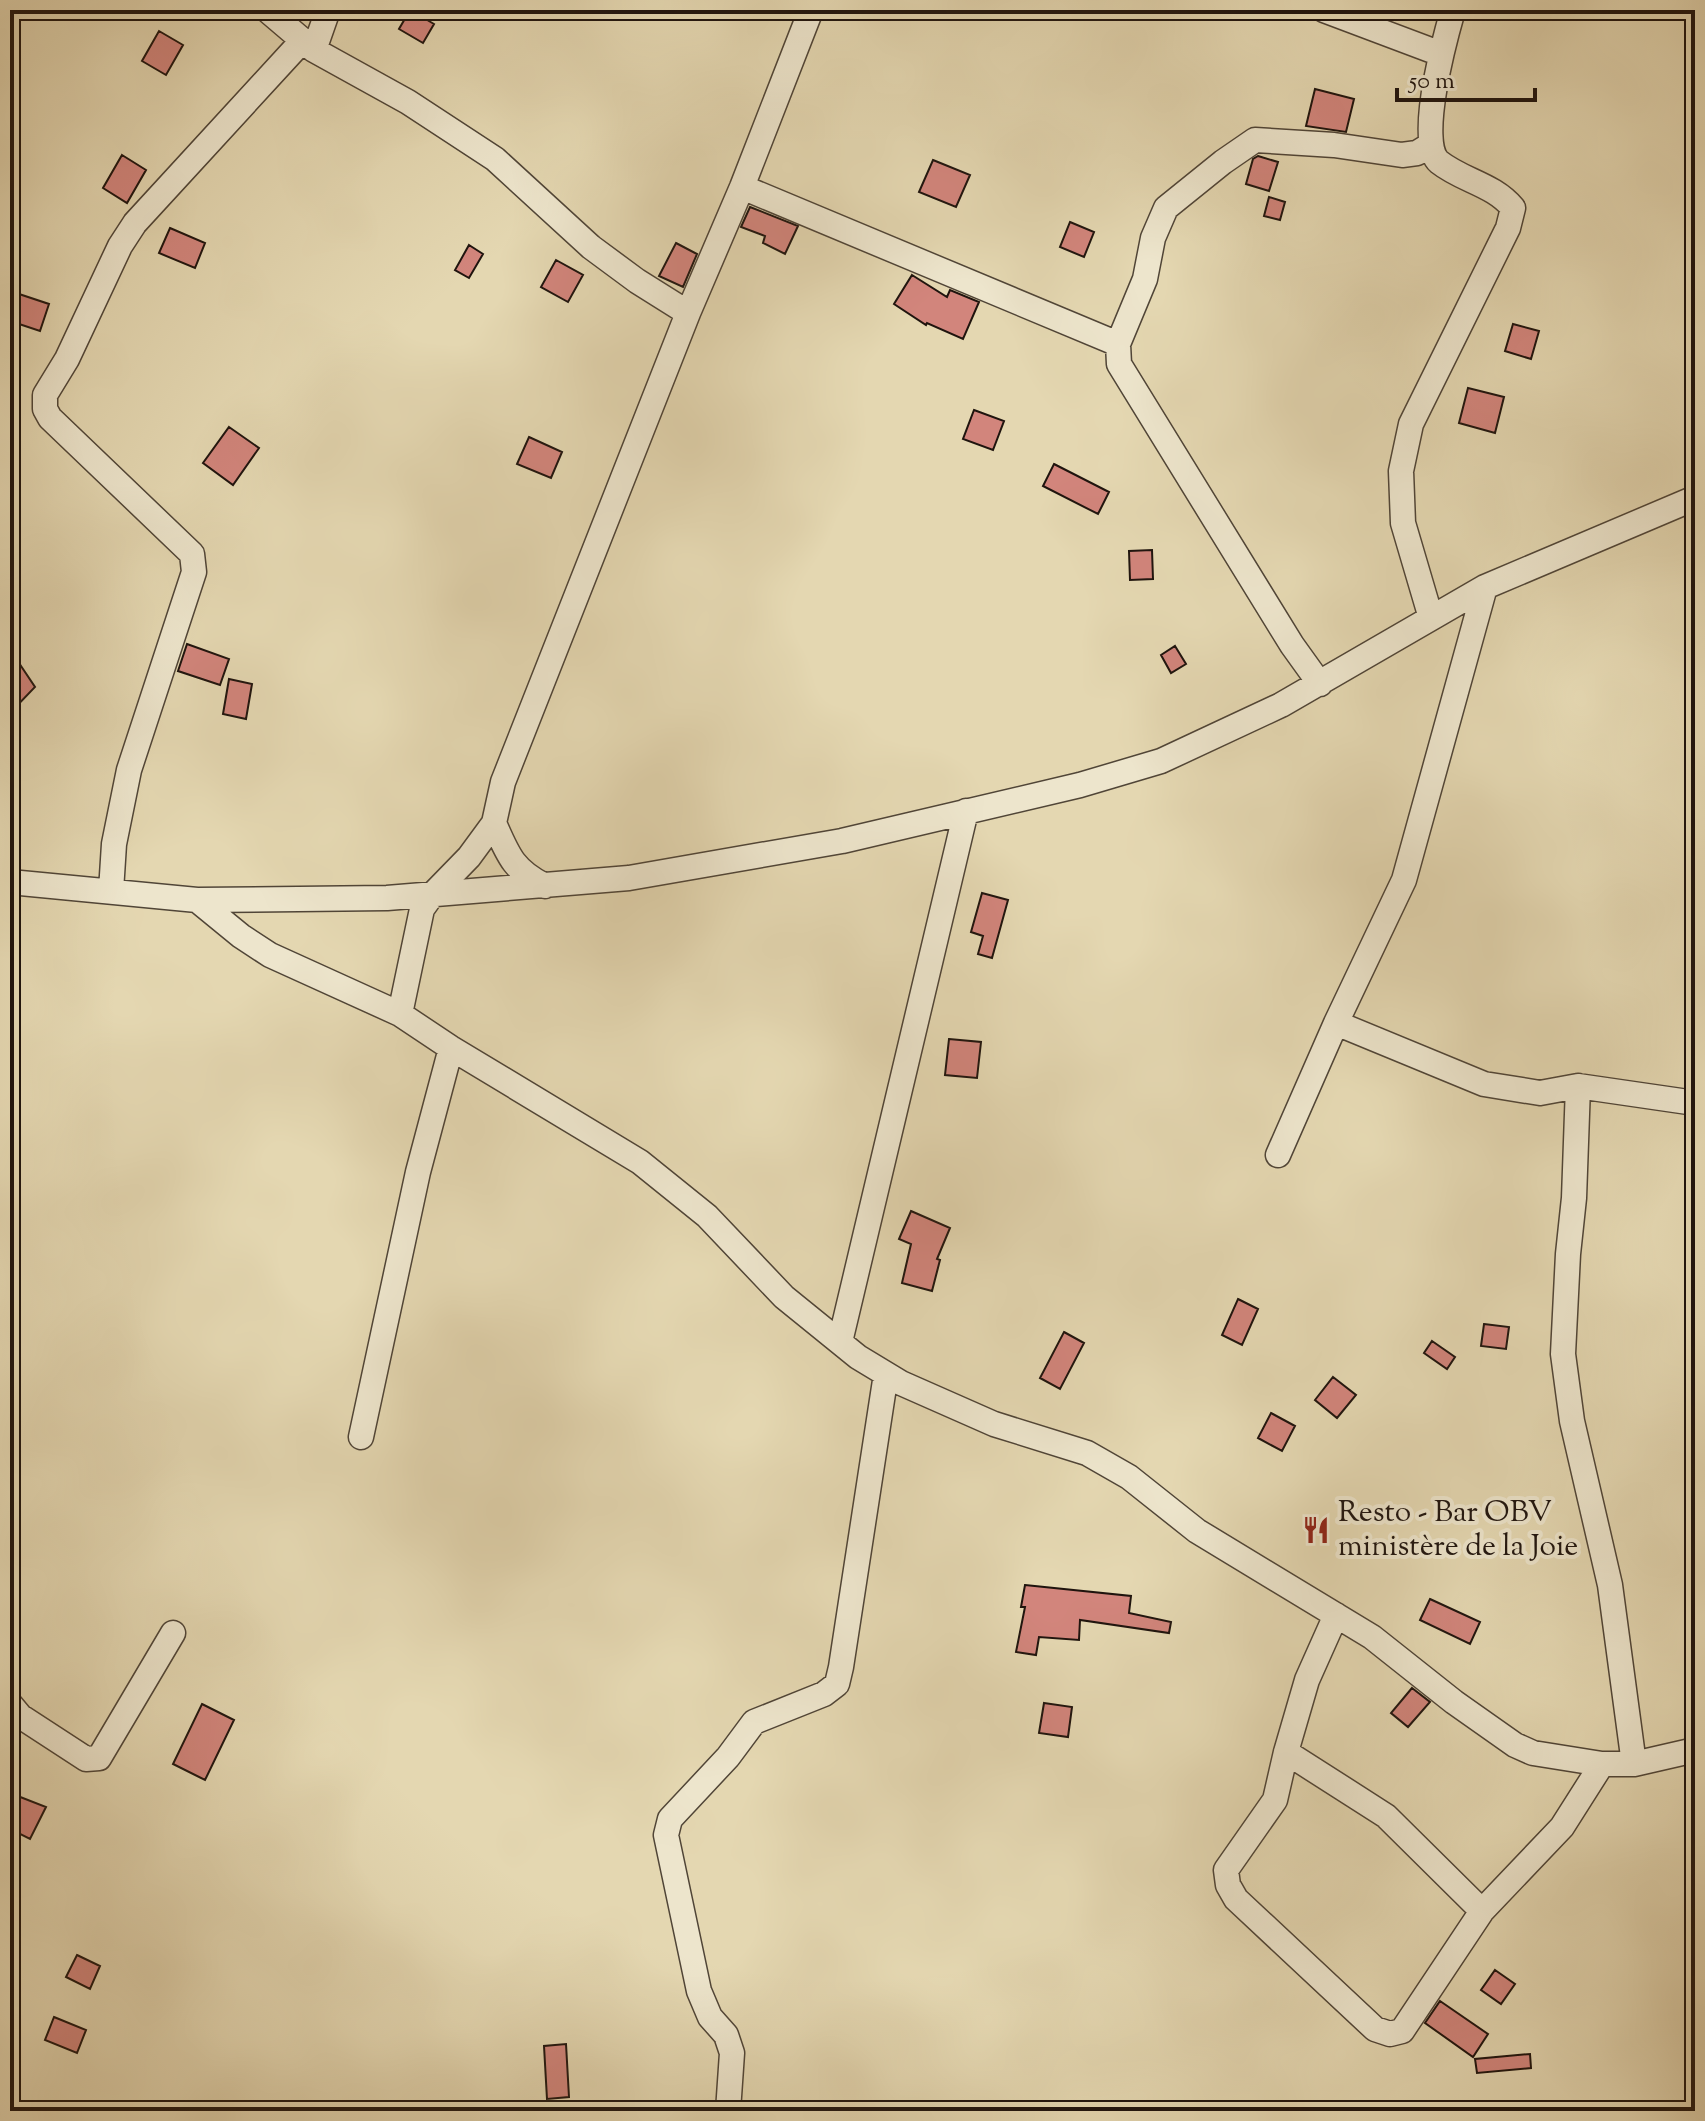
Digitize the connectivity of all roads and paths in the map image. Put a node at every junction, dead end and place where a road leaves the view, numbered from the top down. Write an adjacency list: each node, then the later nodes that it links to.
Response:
1 (267, 10): 6 (street)
2 (328, 10): 6 (street)
3 (811, 10): 9 (street)
4 (1324, 10): 7 (street)
5 (1453, 10): 7 (street)
6 (308, 45): 10 (street); 20 (street)
7 (1441, 54): 8 (street)
8 (1430, 145): 11 (street); 14 (street)
9 (742, 187): 10 (street); 11 (street)
10 (688, 313): 17 (street)
11 (1118, 344): 15 (street)
12 (1695, 498): 13 (street)
13 (1485, 587): 14 (street); 24 (street)
14 (1431, 618): 15 (street)
15 (1320, 684): 16 (street)
16 (966, 811): 19 (street); 29 (street)
17 (494, 823): 19 (street); 21 (street)
18 (10, 882): 20 (street)
19 (545, 886): 21 (street)
20 (111, 891): 22 (street)
21 (432, 895): 22 (street); 23 (street)
22 (197, 900): 23 (street)
23 (400, 1014): 25 (street)
24 (1336, 1023): 26 (street); 28 (street)
25 (451, 1048): 29 (street); 31 (street)
26 (1578, 1086): 27 (street); 38 (street)
27 (1695, 1103)
28 (1278, 1155)
29 (840, 1342): 30 (street)
30 (886, 1374): 32 (street); 40 (street)
31 (361, 1437)
32 (1336, 1615): 36 (street); 37 (street)
33 (173, 1633): 34 (street)
34 (10, 1704)
35 (1695, 1750): 38 (street)
36 (1286, 1752): 39 (street); 39 (street)
37 (1602, 1764): 38 (street); 39 (street)
38 (1634, 1764)
39 (1482, 1911)
40 (728, 2111)

